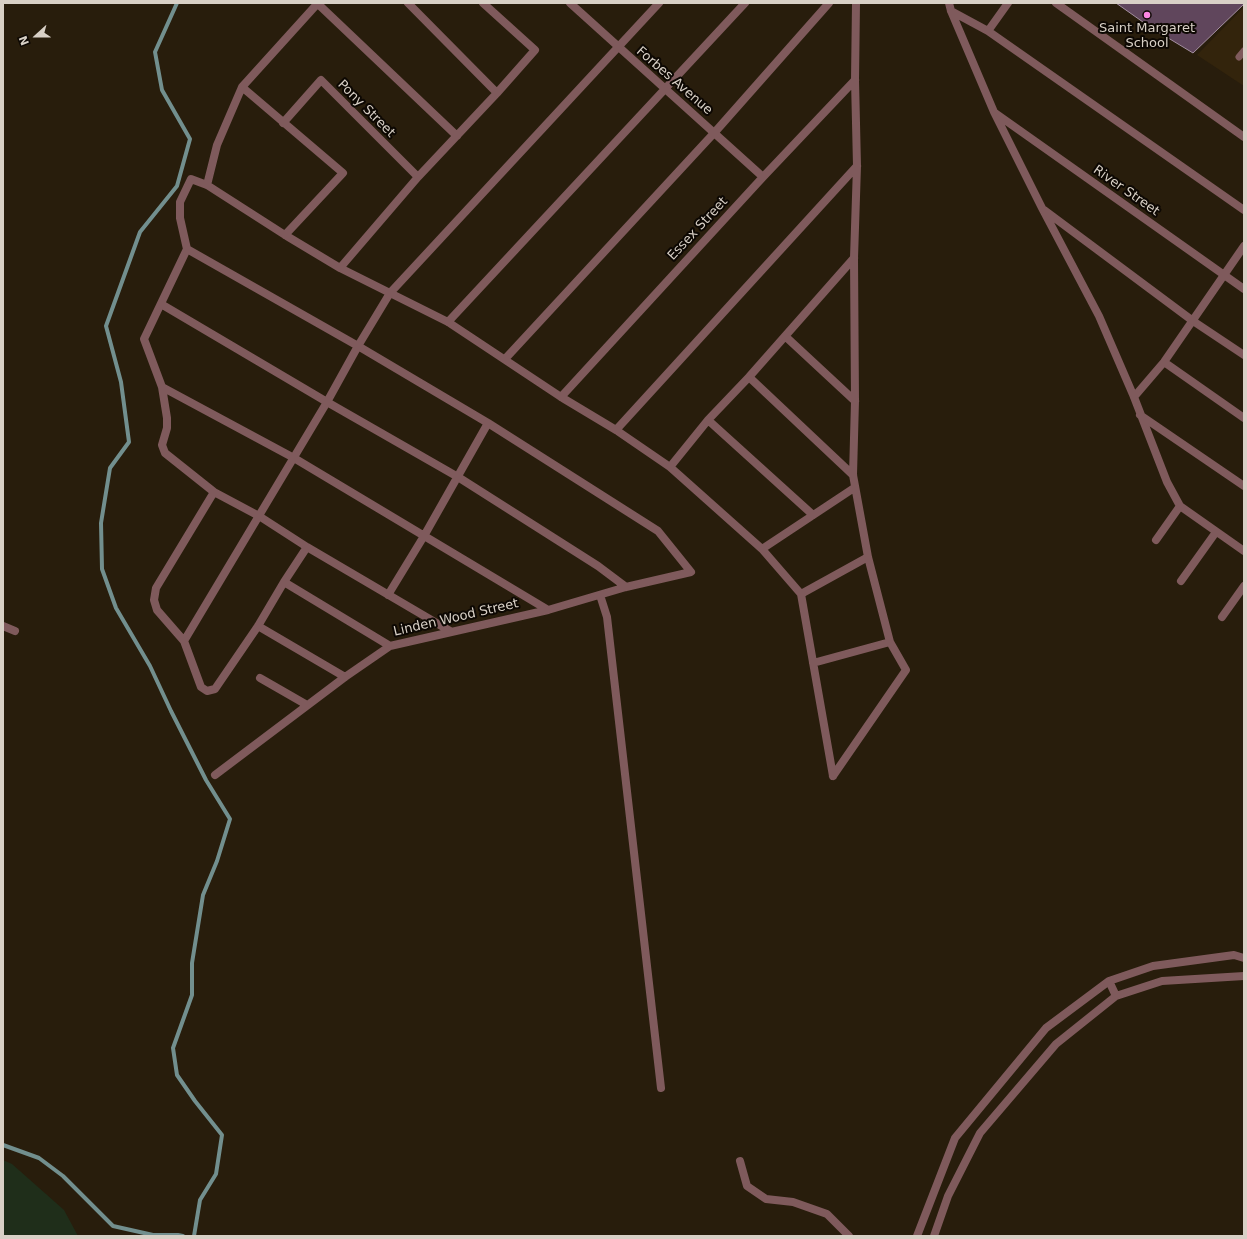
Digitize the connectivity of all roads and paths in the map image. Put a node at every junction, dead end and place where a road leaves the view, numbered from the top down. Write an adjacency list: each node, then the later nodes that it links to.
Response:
1 (317, 3): 17 (street); 23 (street)
2 (408, 3): 19 (street)
3 (483, 3): 19 (street)
4 (570, 3): 13 (street, Forbes Avenue)
5 (659, 3): 13 (street)
6 (744, 3): 18 (street)
7 (829, 3): 22 (street)
8 (856, 3): 16 (street)
9 (1008, 3): 12 (street)
10 (1056, 3): 24 (street)
11 (950, 7): 12 (street); 20 (street)
12 (988, 31): 30 (street)
13 (619, 48): 18 (street, Forbes Avenue); 38 (street)
14 (1244, 51): 15 (lane)
15 (1239, 57)
16 (855, 80): 25 (street); 26 (street, Essex Street)
17 (242, 87): 21 (street); 28 (street)
18 (664, 89): 22 (street, Forbes Avenue); 41 (street)
19 (497, 93): 23 (street)
20 (994, 112): 29 (street); 36 (street, River Street)
21 (283, 123): 27 (street, Pony Street); 31 (street)
22 (715, 132): 26 (street, Forbes Avenue); 45 (street)
23 (457, 136): 27 (street)
24 (1244, 138)
25 (857, 166): 34 (street); 57 (street)
26 (763, 176): 49 (street, Essex Street)
27 (418, 178): 35 (street)
28 (207, 185): 31 (street); 33 (street)
29 (1042, 208): 40 (street); 50 (street)
30 (1244, 210)
31 (285, 235): 35 (street)
32 (1244, 246): 36 (street)
33 (188, 249): 39 (street); 43 (street)
34 (854, 258): 42 (street); 51 (street)
35 (340, 268): 38 (street)
36 (1224, 276): 37 (street, River Street); 40 (street)
37 (1244, 289)
38 (390, 293): 41 (street); 43 (street)
39 (161, 304): 48 (street); 52 (street)
40 (1193, 321): 44 (street); 46 (street)
41 (448, 322): 45 (street)
42 (785, 336): 47 (street); 51 (street)
43 (358, 346): 52 (street); 56 (street)
44 (1244, 355)
45 (505, 359): 49 (street)
46 (1164, 362): 50 (street); 54 (street)
47 (749, 377): 55 (street); 60 (street)
48 (162, 387): 58 (street); 64 (street)
49 (561, 397): 57 (street)
50 (1134, 397): 53 (street)
51 (855, 401): 60 (street)
52 (327, 402): 58 (street); 61 (street)
53 (1140, 415): 62 (street); 65 (street)
54 (1244, 418)
55 (708, 420): 59 (street); 66 (street)
56 (488, 423): 61 (street); 78 (street, Linden Wood Street)
57 (616, 430): 59 (street)
58 (294, 458): 67 (street); 69 (street)
59 (670, 466): 72 (street)
60 (853, 475): 63 (street)
61 (458, 477): 69 (street); 78 (street)
62 (1244, 486)
63 (854, 488): 66 (street); 74 (street)
64 (214, 492): 67 (street); 88 (street)
65 (1180, 506): 68 (street); 70 (street)
66 (813, 515): 72 (street)
67 (259, 516): 71 (street); 88 (street)
68 (1216, 532): 73 (street); 75 (street)
69 (424, 536): 80 (street); 82 (street)
70 (1156, 540)
71 (307, 547): 76 (street); 80 (street)
72 (762, 549): 79 (street)
73 (1244, 551)
74 (868, 557): 79 (street); 89 (street)
75 (1181, 581)
76 (284, 582): 85 (street); 90 (street)
77 (1244, 586): 83 (street)
78 (626, 588): 81 (street, Linden Wood Street)
79 (800, 594): 91 (street)
80 (388, 595): 87 (street)
81 (600, 595): 82 (street, Linden Wood Street); 100 (street)
82 (548, 610): 87 (street, Linden Wood Street)
83 (1222, 617)
84 (3, 626): 86 (street)
85 (258, 626): 88 (street); 92 (street)
86 (15, 631)
87 (450, 631): 90 (street, Linden Wood Street)
88 (184, 641)
89 (890, 642): 91 (street); 91 (street)
90 (390, 646): 92 (street, Linden Wood Street)
91 (813, 663)
92 (345, 677): 94 (street, Linden Wood Street)
93 (260, 678): 94 (street)
94 (307, 705): 95 (street, Linden Wood Street)
95 (215, 775)
96 (1244, 958): 98 (street)
97 (1244, 976): 99 (street)
98 (1109, 981): 99 (street); 103 (street)
99 (1116, 996): 104 (street)
100 (661, 1088)
101 (740, 1161): 102 (street)
102 (849, 1236)
103 (917, 1236)
104 (934, 1236)

